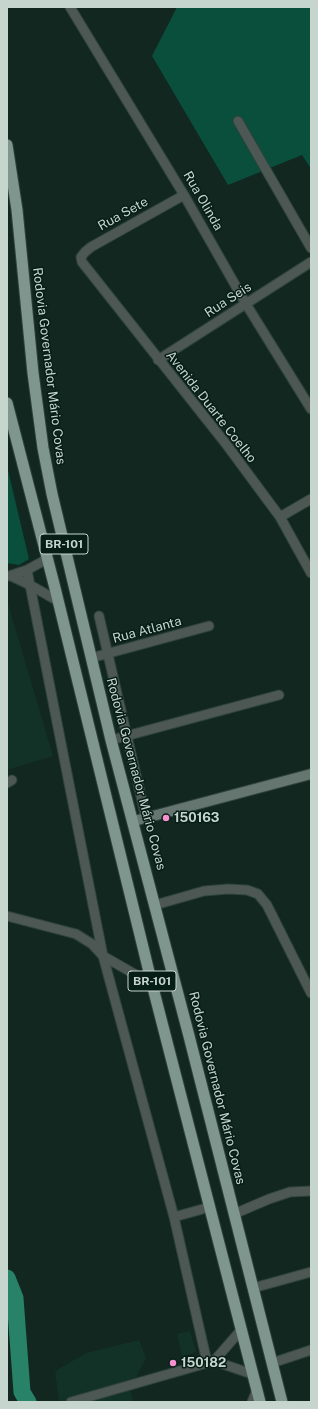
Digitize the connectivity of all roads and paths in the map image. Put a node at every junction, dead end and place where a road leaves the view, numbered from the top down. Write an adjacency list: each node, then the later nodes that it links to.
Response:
1 (70, 7): 4 (street, Rua Olinda)
2 (238, 121): 5 (street)
3 (7, 145): 23 (highway, Rodovia Governador Mário Covas / BR-101)
4 (184, 195): 6 (street, Rua Sete); 8 (street, Rua Olinda)
5 (311, 248)
6 (82, 262): 9 (street, Avenida Duarte Coelho)
7 (311, 262): 8 (street, Rua Seis)
8 (246, 304): 9 (street, Rua Seis); 11 (street, Rua Olinda)
9 (158, 360): 13 (street, Avenida Duarte Coelho)
10 (7, 403): 14 (highway, BR-101)
11 (311, 409)
12 (311, 499): 13 (street)
13 (280, 518): 16 (street, Avenida Duarte Coelho)
14 (47, 559): 15 (street); 19 (highway, BR-101)
15 (27, 570): 17 (street); 18 (street)
16 (311, 573)
17 (9, 576): 18 (street)
18 (30, 585): 19 (street); 32 (street)
19 (58, 600): 33 (highway, BR-101)
20 (99, 616): 22 (street)
21 (209, 626): 22 (street, Rua Atlanta)
22 (108, 654): 23 (street, Rua Atlanta); 25 (street)
23 (91, 658): 26 (highway, Rodovia Governador Mário Covas / BR-101)
24 (279, 695): 25 (street)
25 (125, 736): 26 (street); 28 (street)
26 (112, 740): 29 (highway, Rodovia Governador Mário Covas / BR-101)
27 (311, 774): 28 (main road)
28 (146, 818): 29 (main road)
29 (134, 821): 30 (highway, Rodovia Governador Mário Covas / BR-101)
30 (155, 905): 34 (street); 37 (highway, Rodovia Governador Mário Covas / BR-101)
31 (7, 916): 32 (street)
32 (104, 956): 33 (street); 38 (street)
33 (152, 984): 36 (highway, BR-101)
34 (310, 989)
35 (311, 1191): 37 (street)
36 (210, 1206): 38 (street); 41 (highway, BR-101)
37 (234, 1214): 40 (highway, Rodovia Governador Mário Covas / BR-101)
38 (174, 1217): 43 (street)
39 (311, 1272): 40 (street)
40 (252, 1288): 44 (highway, Rodovia Governador Mário Covas / BR-101)
41 (241, 1330): 43 (street); 45 (highway, BR-101)
42 (311, 1350): 44 (street)
43 (210, 1362): 45 (street); 47 (street)
44 (272, 1363): 50 (highway, Rodovia Governador Mário Covas / BR-101)
45 (252, 1374): 46 (highway, BR-101)
46 (257, 1390): 48 (street); 49 (highway, BR-101)
47 (71, 1402)
48 (252, 1402)
49 (260, 1402)
50 (282, 1402)

